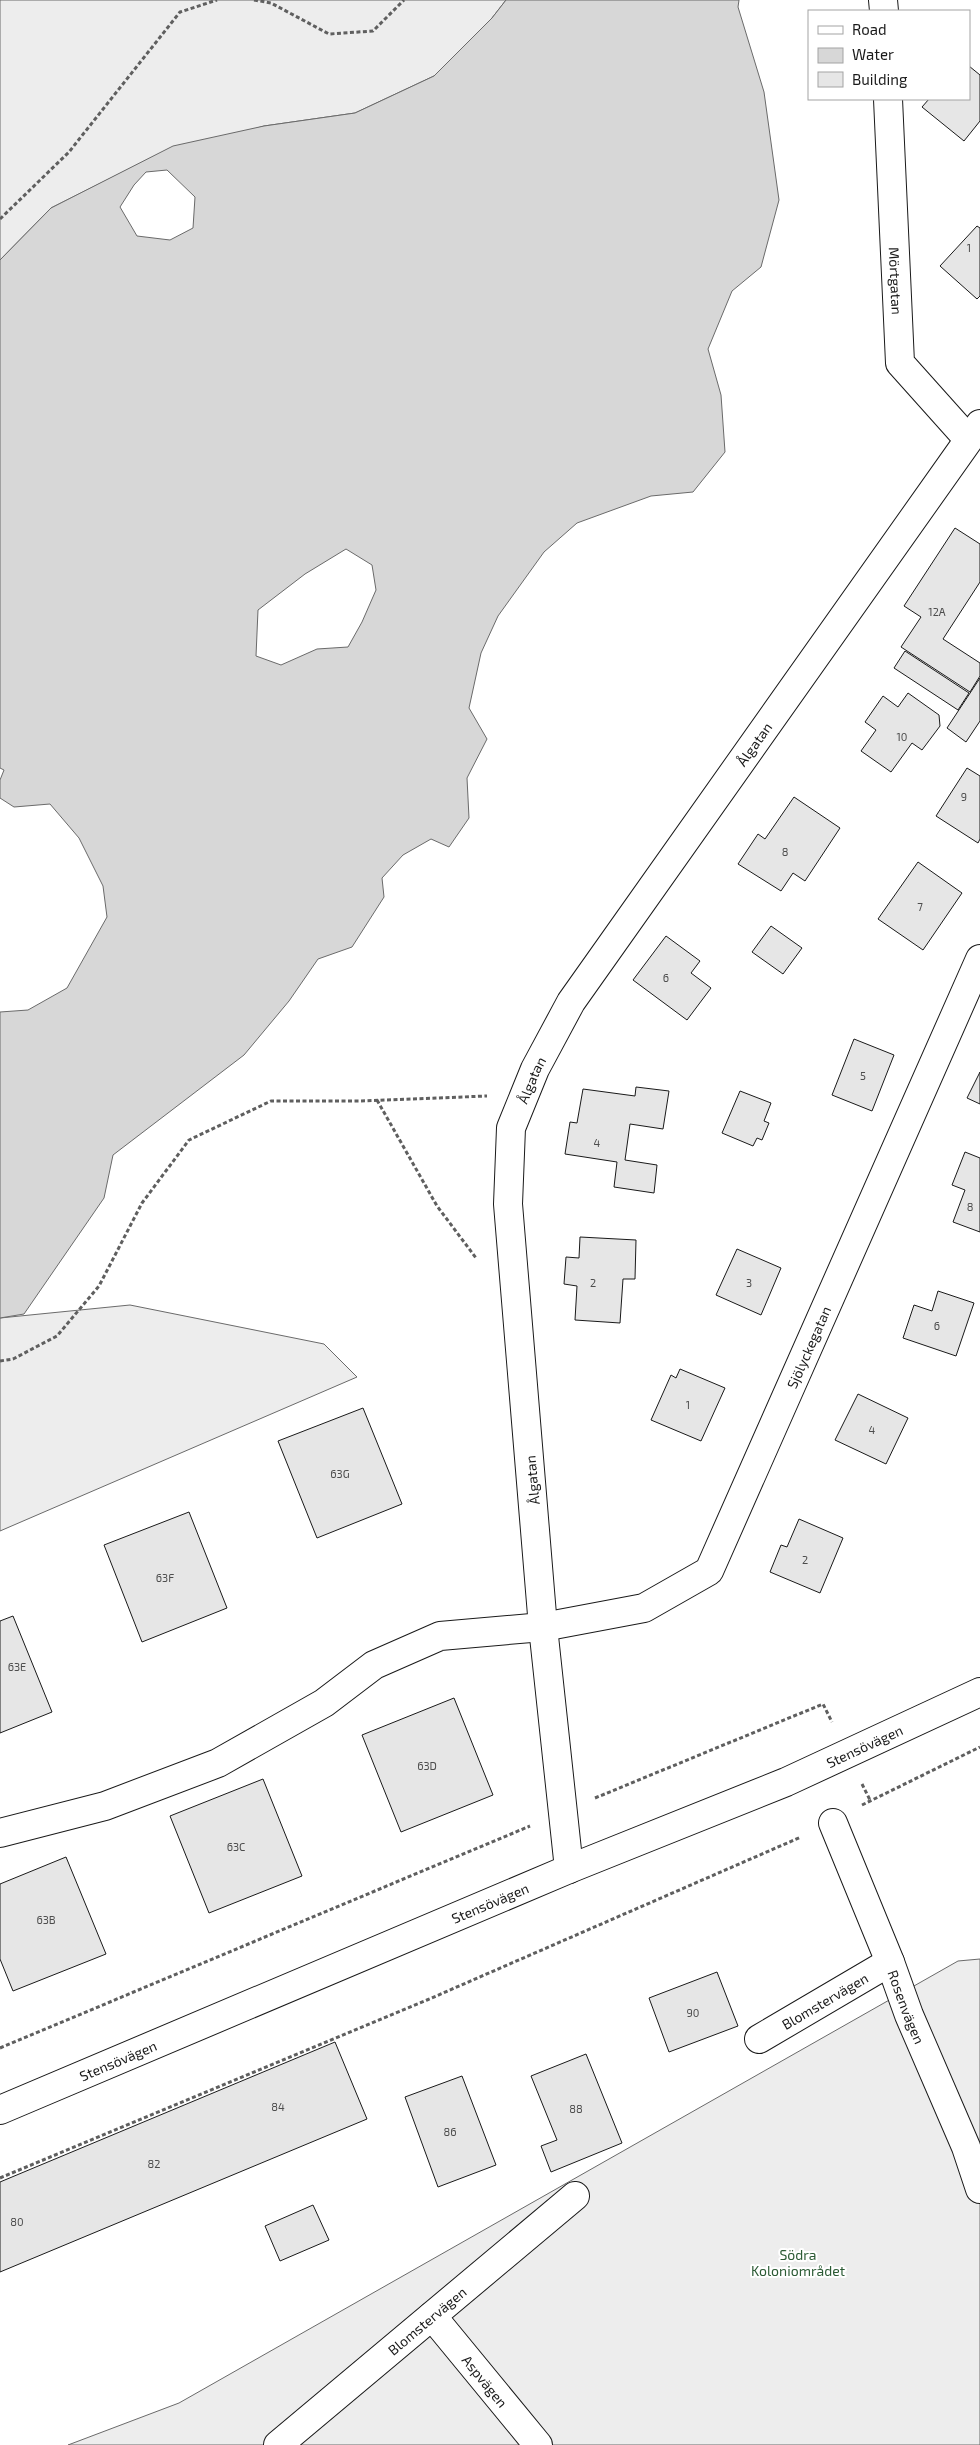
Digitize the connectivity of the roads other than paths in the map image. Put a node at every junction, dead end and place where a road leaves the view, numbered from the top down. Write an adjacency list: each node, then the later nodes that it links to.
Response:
1 (888, 100): 2 (street, Mörtgatan)
2 (974, 432): 4 (street, Ålgatan)
3 (980, 959): 4 (street, Sjölyckegatan)
4 (543, 1627): 7 (street); 8 (street, Ålgatan)
5 (980, 1692): 8 (street, Stensövägen)
6 (833, 1823): 9 (street, Rosenvägen)
7 (0, 1833)
8 (569, 1869): 11 (street, Stensövägen)
9 (890, 1962): 10 (street, Blomstervägen); 12 (street, Rosenvägen)
10 (759, 2039)
11 (0, 2110)
12 (980, 2189)
13 (575, 2196): 14 (street, Blomstervägen)
14 (432, 2316): 15 (street, Blomstervägen); 16 (street, Aspvägen)
15 (278, 2445)
16 (538, 2445)

